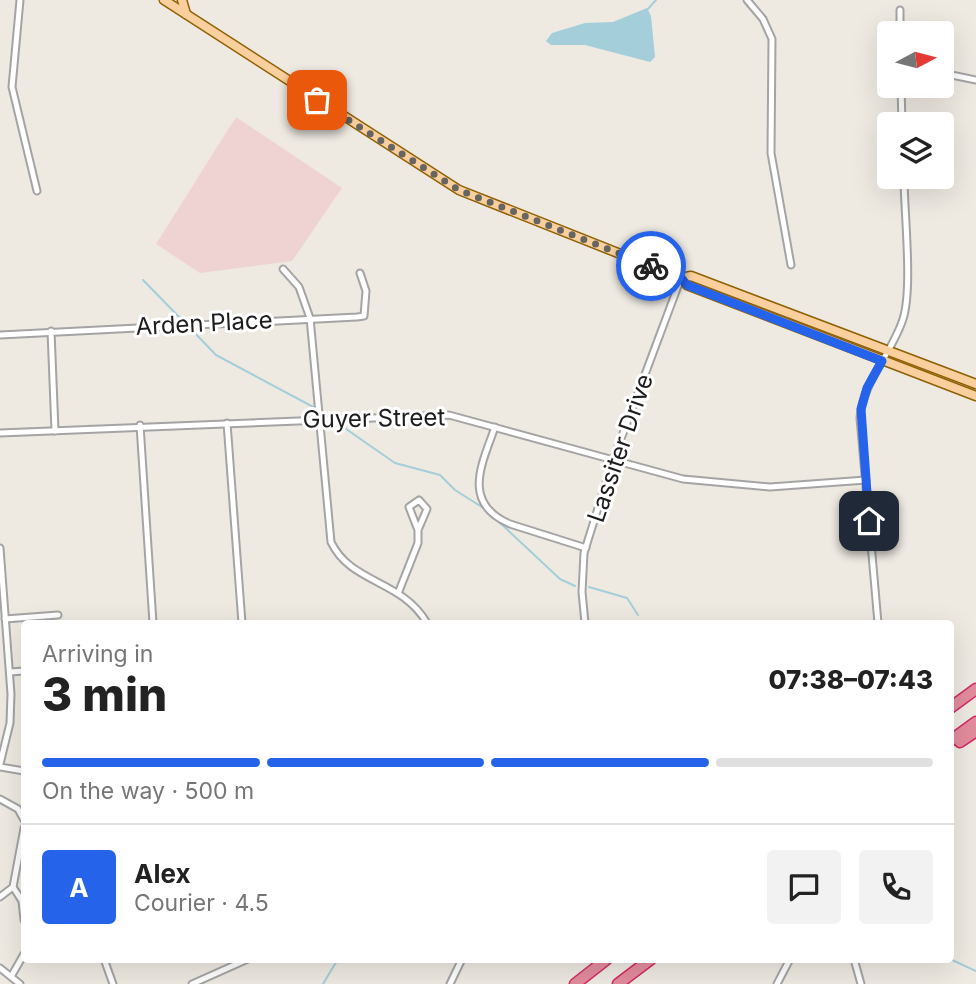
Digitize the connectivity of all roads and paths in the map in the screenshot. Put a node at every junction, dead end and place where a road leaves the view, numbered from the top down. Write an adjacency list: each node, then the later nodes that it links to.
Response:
1 (20, 0): 11 (street)
2 (164, 0): 6 (main road)
3 (182, 0): 6 (main road)
4 (747, 0): 12 (street)
5 (900, 10): 7 (street)
6 (186, 14): 15 (main road)
7 (900, 21)
8 (954, 75): 9 (street)
9 (976, 80)
10 (904, 189): 19 (street)
11 (37, 191)
12 (791, 265)
13 (284, 269): 16 (street)
14 (360, 273): 16 (street, Arden Place)
15 (681, 278): 19 (main road); 20 (main road); 29 (street, Lassiter Drive)
16 (310, 318): 17 (street, Arden Place); 23 (street)
17 (51, 331): 18 (street, Arden Place); 27 (street)
18 (0, 335)
19 (888, 351): 20 (street); 21 (main road)
20 (882, 361): 22 (main road); 30 (street)
21 (976, 384)
22 (976, 396)
23 (319, 418): 24 (street, Guyer Street); 26 (street, Guyer Street); 34 (street)
24 (227, 423): 25 (street, Guyer Street); 38 (street)
25 (140, 425): 27 (street, Guyer Street); 37 (street)
26 (495, 427): 29 (street, Guyer Street); 33 (street)
27 (55, 431): 28 (street, Guyer Street)
28 (0, 433)
29 (613, 460): 30 (street, Guyer Street); 33 (street, Lassiter Drive)
30 (866, 480): 41 (street)
31 (418, 530): 31 (street); 34 (street)
32 (0, 548): 36 (street)
33 (586, 548): 40 (street, Lassiter Drive)
34 (399, 592): 39 (street)
35 (58, 615): 36 (street)
36 (5, 619): 43 (street)
37 (153, 620)
38 (242, 620)
39 (423, 620)
40 (586, 620)
41 (878, 620)
42 (21, 671): 43 (street)
43 (10, 672): 50 (street)
44 (976, 689): 45 (highway)
45 (954, 705)
46 (976, 722): 48 (highway)
47 (976, 731): 49 (highway)
48 (954, 738)
49 (954, 745)
50 (0, 766): 51 (street)
51 (21, 770)
52 (0, 799): 53 (street)
53 (21, 814)
54 (21, 844): 55 (street)
55 (13, 887): 56 (street); 57 (street)
56 (0, 897)
57 (21, 899)
58 (21, 959): 67 (street)
59 (105, 963): 69 (street)
60 (239, 963): 70 (street)
61 (460, 963): 71 (street)
62 (602, 963): 72 (highway)
63 (646, 963): 73 (highway)
64 (788, 963): 74 (street)
65 (855, 963): 75 (street)
66 (0, 968): 67 (street)
67 (12, 975): 68 (street)
68 (20, 984)
69 (113, 984)
70 (192, 984)
71 (450, 984)
72 (575, 984)
73 (618, 984)
74 (777, 984)
75 (861, 984)

